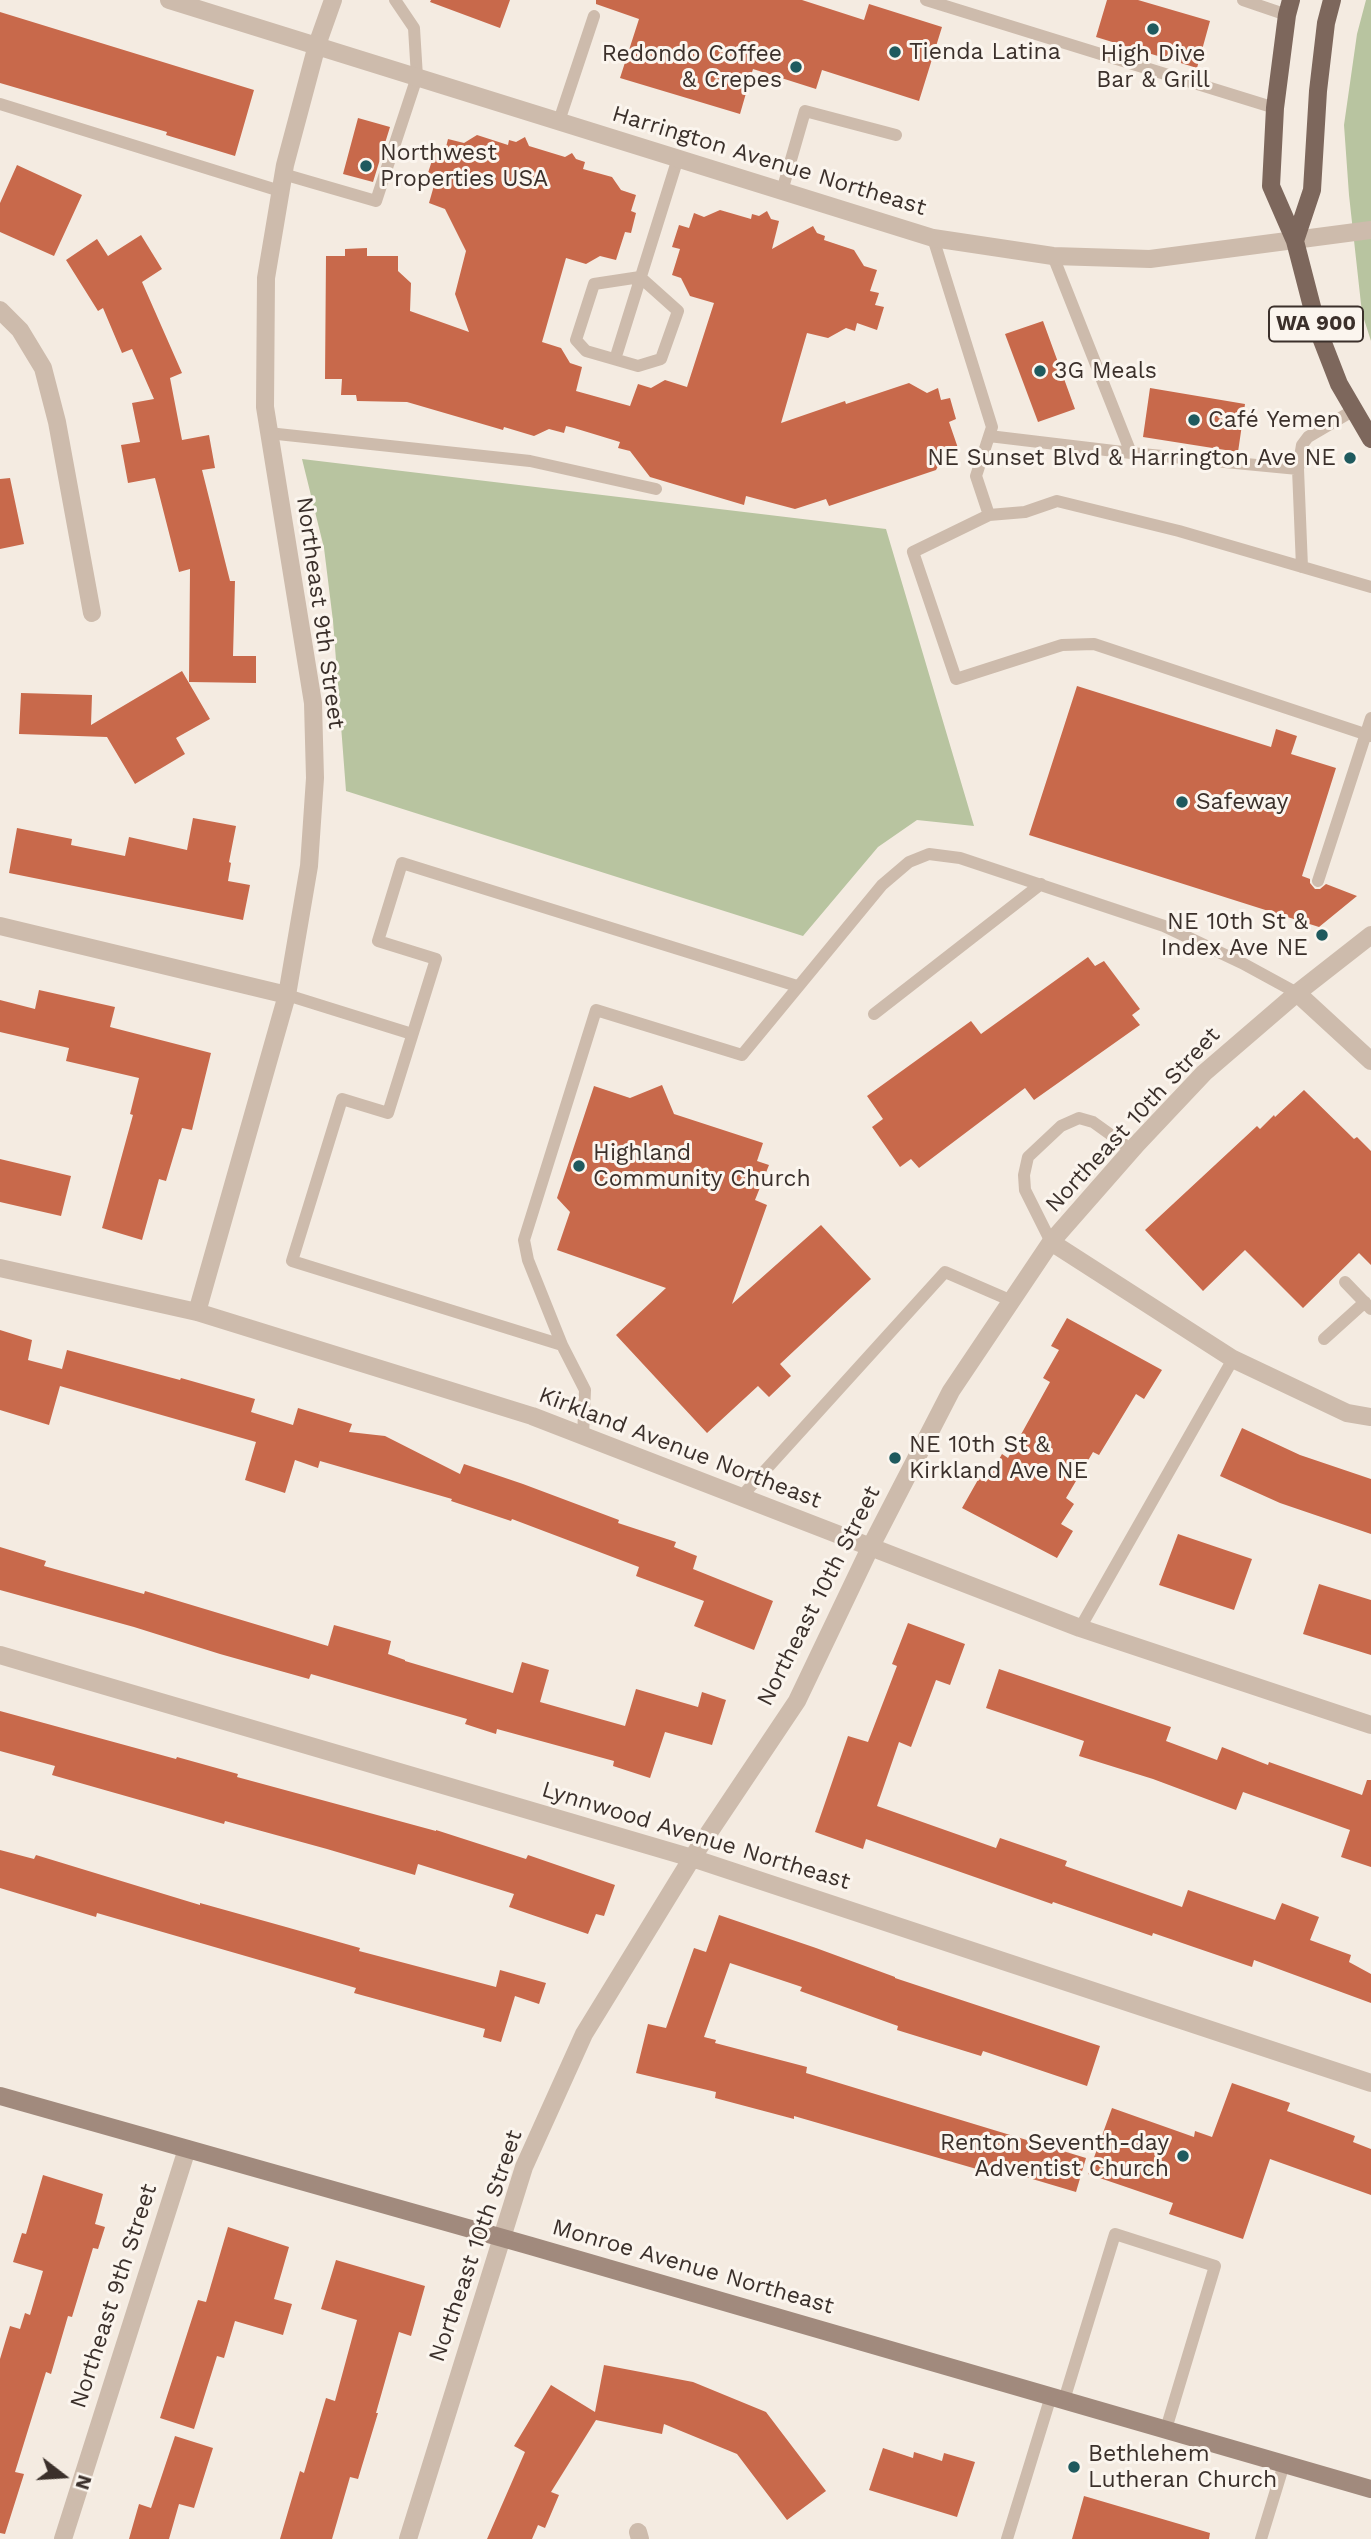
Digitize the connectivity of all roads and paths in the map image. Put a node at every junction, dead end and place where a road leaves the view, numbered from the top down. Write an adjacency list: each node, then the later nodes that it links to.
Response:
1 (169, 0): 9 (street, Harrington Avenue Northeast)
2 (333, 0): 9 (street, Northeast 9th Street)
3 (395, 0): 10 (lane)
4 (926, 0): 12 (lane)
5 (1243, 0): 7 (lane)
6 (1332, 0): 20 (main road)
7 (1289, 7): 12 (main road, WA 900)
8 (594, 16): 13 (lane)
9 (317, 45): 10 (street, Harrington Avenue Northeast); 16 (street, Northeast 9th Street)
10 (417, 77): 13 (street, Harrington Avenue Northeast); 16 (lane)
11 (0, 104): 16 (lane)
12 (1275, 108): 20 (main road, WA 900)
13 (559, 121): 15 (street, Harrington Avenue Northeast)
14 (896, 135): 17 (lane)
15 (678, 159): 17 (street, Harrington Avenue Northeast); 22 (lane)
16 (282, 183): 26 (street, Northeast 9th Street)
17 (782, 191): 19 (street, Harrington Avenue Northeast)
18 (1371, 230): 20 (street, Harrington Avenue Northeast)
19 (933, 238): 21 (street, Harrington Avenue Northeast); 27 (lane)
20 (1296, 241): 21 (street, Harrington Avenue Northeast); 25 (main road, WA 900)
21 (1053, 256): 29 (lane)
22 (640, 277): 22 (lane); 24 (lane)
23 (0, 310): 35 (street)
24 (617, 354)
25 (1354, 410): 28 (main road, WA 900); 30 (lane)
26 (268, 433): 31 (lane); 44 (street, Northeast 9th Street)
27 (989, 436): 29 (lane); 32 (lane)
28 (1371, 439)
29 (1131, 453): 30 (lane)
30 (1298, 469): 33 (lane)
31 (656, 489)
32 (989, 515): 33 (lane); 37 (lane)
33 (1301, 566): 34 (lane)
34 (1371, 587)
35 (92, 613)
36 (1371, 718): 37 (lane)
37 (1368, 735): 38 (lane)
38 (1318, 881)
39 (1041, 884): 42 (lane); 43 (lane); 45 (lane)
40 (0, 926): 44 (street)
41 (1371, 936): 43 (street, Northeast 10th Street)
42 (797, 986): 46 (lane); 56 (lane)
43 (1297, 993): 47 (street); 48 (street, Northeast 10th Street)
44 (287, 995): 46 (lane); 54 (street, Northeast 9th Street)
45 (874, 1014)
46 (412, 1034): 56 (lane)
47 (1371, 1061)
48 (1132, 1150): 49 (street, Northeast 10th Street); 49 (lane)
49 (1051, 1242): 52 (street, Northeast 10th Street); 57 (street)
50 (0, 1268): 54 (street, Kirkland Avenue Northeast)
51 (1345, 1282): 53 (lane)
52 (1012, 1301): 60 (lane); 61 (street, Northeast 10th Street)
53 (1368, 1306): 55 (lane)
54 (197, 1312): 59 (street, Kirkland Avenue Northeast)
55 (1324, 1339)
56 (562, 1345): 59 (lane)
57 (1233, 1359): 58 (street); 62 (lane)
58 (1371, 1417)
59 (583, 1436): 60 (street, Kirkland Avenue Northeast)
60 (741, 1497): 61 (street, Kirkland Avenue Northeast)
61 (870, 1549): 62 (street, Kirkland Avenue Northeast); 65 (street, Northeast 10th Street)
62 (1080, 1628): 64 (street, Kirkland Avenue Northeast)
63 (0, 1655): 65 (street, Lynnwood Avenue Northeast)
64 (1371, 1726)
65 (692, 1858): 66 (street, Lynnwood Avenue Northeast); 69 (street, Northeast 10th Street)
66 (1371, 2083)
67 (0, 2096): 68 (street, Monroe Avenue Northeast)
68 (187, 2149): 69 (street, Monroe Avenue Northeast); 74 (street, Northeast 9th Street)
69 (501, 2237): 70 (street, Monroe Avenue Northeast); 75 (street, Northeast 10th Street)
70 (1057, 2398): 71 (street, Monroe Avenue Northeast); 71 (lane); 76 (lane)
71 (1166, 2429): 72 (street, Monroe Avenue Northeast)
72 (1284, 2464): 73 (street, Monroe Avenue Northeast); 77 (lane)
73 (1371, 2489)
74 (63, 2539)
75 (408, 2539)
76 (1007, 2539)
77 (1261, 2539)

